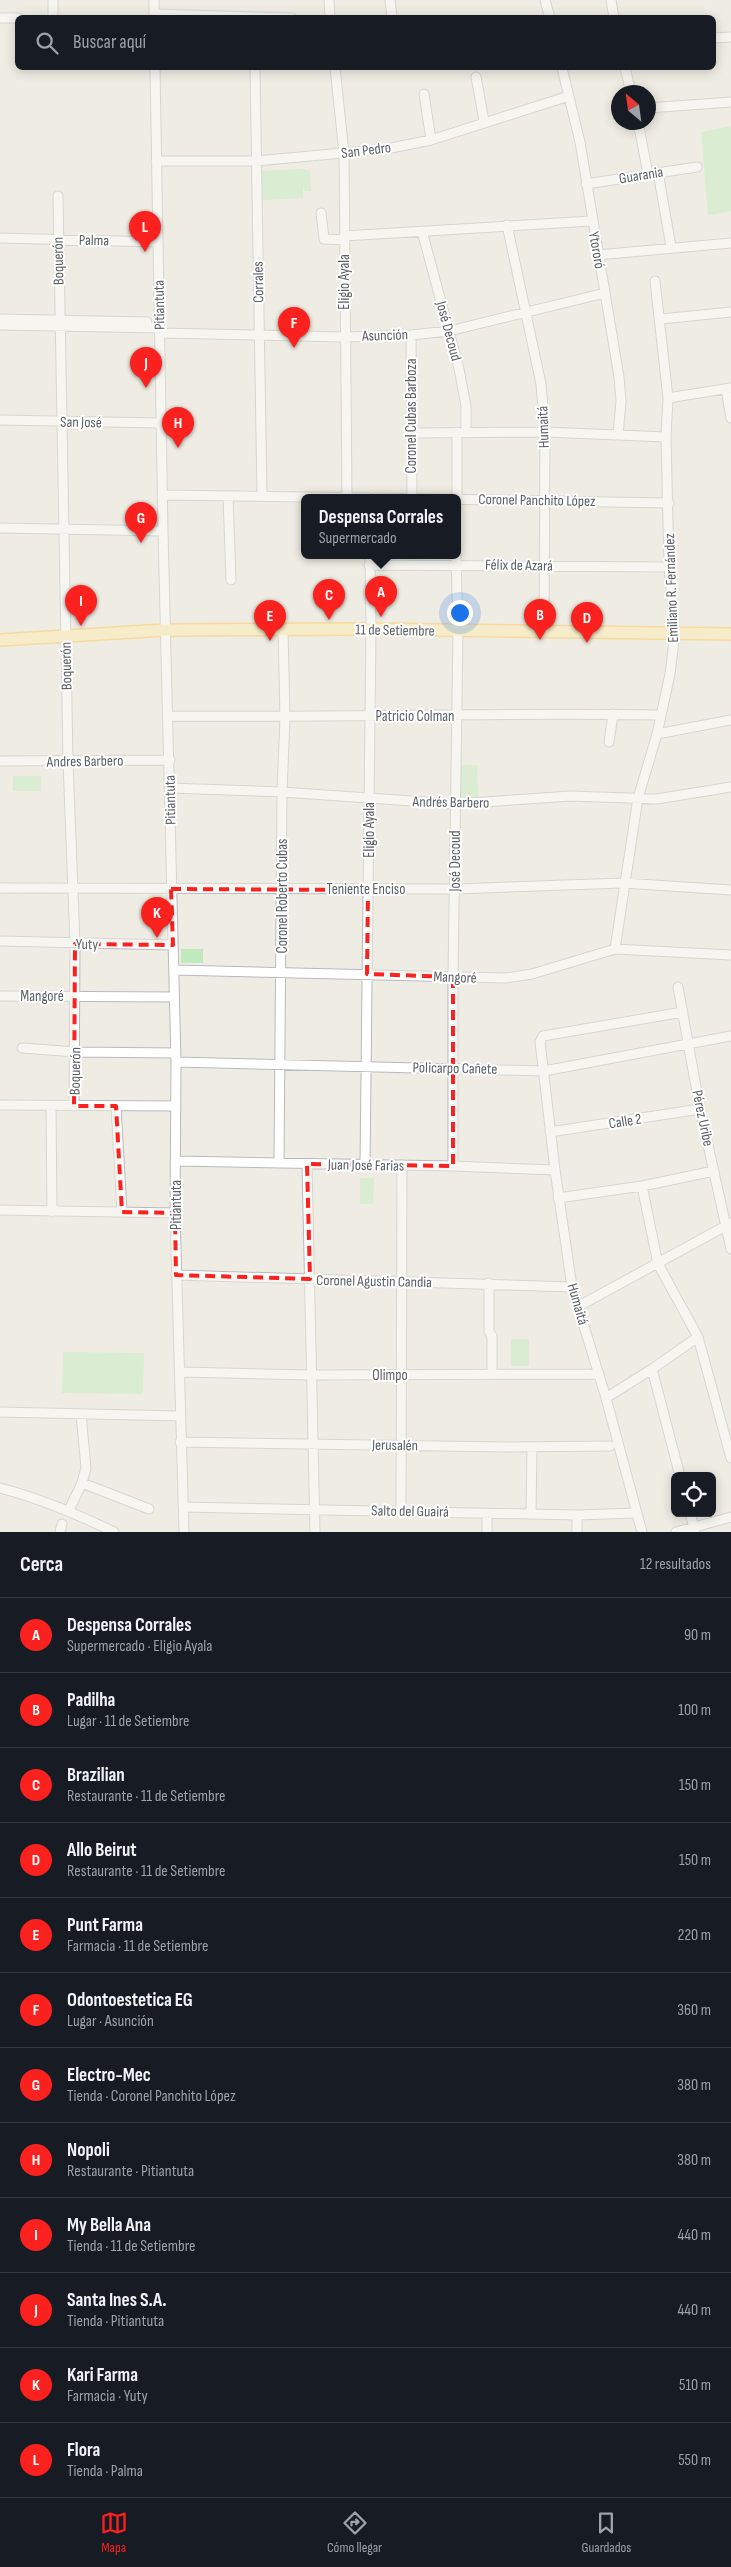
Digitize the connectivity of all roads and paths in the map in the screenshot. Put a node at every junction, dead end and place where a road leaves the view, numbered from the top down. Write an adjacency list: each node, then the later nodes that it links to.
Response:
1 (53, 0): 7 (street)
2 (154, 0): 8 (street)
3 (329, 0): 9 (street)
4 (390, 0): 10 (street)
5 (545, 0): 11 (street)
6 (611, 0): 12 (street)
7 (53, 15)
8 (154, 15)
9 (330, 15)
10 (392, 15)
11 (549, 15)
12 (614, 15)
13 (0, 18): 14 (street)
14 (15, 18)
15 (731, 37): 16 (street)
16 (716, 38)
17 (155, 70): 33 (street, Pitiantuta)
18 (255, 70): 32 (street, Corrales)
19 (335, 70): 31 (street, Eligio Ayala)
20 (562, 70): 25 (street, Ytororó)
21 (626, 70): 23 (street)
22 (476, 77): 28 (street)
23 (629, 85)
24 (424, 94): 30 (street)
25 (569, 96): 28 (street, San Pedro); 37 (street, Ytororó)
26 (731, 102): 27 (street)
27 (656, 107)
28 (484, 121): 30 (street, San Pedro)
29 (640, 130): 36 (street)
30 (431, 140): 31 (street, San Pedro)
31 (344, 153): 32 (street, San Pedro); 44 (street, Eligio Ayala)
32 (256, 160): 33 (street, San Pedro); 60 (street, Corrales)
33 (156, 161): 46 (street, Pitiantuta)
34 (697, 167): 35 (street, Guarania)
35 (658, 172): 36 (street, Guarania); 48 (street)
36 (648, 174): 37 (street, Guarania)
37 (586, 184): 40 (street, Ytororó)
38 (58, 196): 45 (street, Boquerón)
39 (320, 213): 44 (street)
40 (591, 220): 41 (street); 49 (street, Ytororó)
41 (506, 225): 42 (street); 53 (street, Humaitá)
42 (422, 231): 44 (street); 59 (street, José Decoud)
43 (0, 238): 45 (street, Palma)
44 (344, 238): 62 (street, Eligio Ayala)
45 (58, 239): 46 (street, Palma); 56 (street, Boquerón)
46 (158, 242): 58 (street, Pitiantuta)
47 (731, 242): 48 (street)
48 (671, 247): 49 (street)
49 (597, 255): 51 (street, Ytororó)
50 (655, 281): 55 (street, Emiliano R. Fernández)
51 (605, 293): 53 (street, Asunción); 72 (street, Ytororó)
52 (731, 312): 55 (street)
53 (527, 313): 59 (street, Asunción); 70 (street, Humaitá)
54 (0, 319): 56 (street, Asunción)
55 (661, 319): 64 (street, Emiliano R. Fernández)
56 (59, 323): 57 (street, Asunción); 58 (street, Asunción); 67 (street, Boquerón)
57 (0, 325)
58 (159, 328): 60 (street, Asunción); 68 (street, Pitiantuta)
59 (449, 331): 61 (street, Asunción); 69 (street, José Decoud)
60 (259, 333): 62 (street, Asunción); 79 (street, Corrales)
61 (411, 334): 62 (street, Asunción); 71 (street, Coronel Cubas Barboza)
62 (344, 336): 74 (street, Eligio Ayala)
63 (729, 388): 64 (street); 65 (street)
64 (668, 398): 73 (street, Emiliano R. Fernández)
65 (731, 418)
66 (0, 420): 67 (street, San José)
67 (61, 422): 68 (street, San José); 85 (street, Boquerón)
68 (162, 423): 77 (street, Pitiantuta)
69 (462, 432): 70 (street); 71 (street); 76 (street, José Decoud)
70 (545, 432): 72 (street); 82 (street, Humaitá)
71 (411, 433): 75 (street, Coronel Cubas Barboza)
72 (618, 435): 73 (street)
73 (666, 437): 83 (street, Emiliano R. Fernández)
74 (347, 494)
75 (412, 494)
76 (456, 494)
77 (162, 495): 78 (street); 86 (street, Pitiantuta)
78 (228, 496): 79 (street); 91 (street)
79 (262, 496): 80 (street)
80 (301, 496)
81 (461, 498): 82 (street, Coronel Panchito López)
82 (544, 499): 83 (street, Coronel Panchito López); 89 (street, Humaitá)
83 (669, 503): 90 (street, Emiliano R. Fernández)
84 (0, 528): 85 (street)
85 (63, 529): 86 (street); 99 (street, Boquerón)
86 (163, 531): 94 (street, Pitiantuta)
87 (456, 560): 88 (street, Félix de Azará); 89 (street, Félix de Azará); 95 (street, José Decoud)
88 (369, 561): 93 (street, Eligio Ayala)
89 (543, 565): 90 (street, Félix de Azará); 96 (street, Humaitá)
90 (669, 567): 97 (street, Emiliano R. Fernández)
91 (230, 580)
92 (283, 629): 93 (main road, 11 de Setiembre); 94 (main road, 11 de Setiembre); 106 (street, Coronel Roberto Cubas)
93 (371, 629): 95 (main road, 11 de Setiembre); 104 (street, Eligio Ayala)
94 (165, 630): 99 (main road, 11 de Setiembre); 103 (street, Pitiantuta)
95 (458, 630): 96 (main road, 11 de Setiembre); 105 (street, José Decoud)
96 (544, 633): 97 (main road, 11 de Setiembre)
97 (675, 633): 98 (main road, 11 de Setiembre); 102 (street, Emiliano R. Fernández)
98 (731, 634)
99 (66, 636): 100 (main road, 11 de Setiembre); 112 (street, Boquerón)
100 (0, 640)
101 (613, 714): 102 (street, Patricio Colman); 105 (street, Patricio Colman); 109 (street)
102 (660, 715): 108 (street, Emiliano R. Fernández)
103 (169, 716): 106 (street, Patricio Colman); 110 (street, Pitiantuta)
104 (369, 716): 105 (street, Patricio Colman); 106 (street, Patricio Colman); 116 (street, Eligio Ayala)
105 (456, 716): 118 (street, José Decoud)
106 (284, 718): 115 (street, Coronel Roberto Cubas)
107 (731, 720): 108 (street)
108 (657, 734): 117 (street, Emiliano R. Fernández)
109 (609, 742)
110 (170, 760): 112 (street, Andres Barbero); 114 (street, Pitiantuta)
111 (0, 761): 112 (street, Andres Barbero)
112 (68, 761): 121 (street, Boquerón)
113 (731, 787): 117 (street, Andrés Barbero)
114 (170, 788): 115 (street, Andrés Barbero); 123 (street, Pitiantuta)
115 (282, 792): 116 (street, Andrés Barbero); 122 (street, Coronel Roberto Cubas)
116 (369, 798): 118 (street, Andrés Barbero); 125 (street, Eligio Ayala)
117 (638, 798): 118 (street, Andrés Barbero); 119 (street, Emiliano R. Fernández)
118 (455, 804): 124 (street, José Decoud)
119 (623, 883): 124 (street, Teniente Enciso); 126 (street, Teniente Enciso); 130 (street, Emiliano R. Fernández)
120 (0, 888): 121 (street, Teniente Enciso)
121 (73, 888): 123 (street, Teniente Enciso); 128 (street, Boquerón)
122 (281, 888): 123 (street, Teniente Enciso); 125 (street, Teniente Enciso); 133 (street, Coronel Roberto Cubas)
123 (171, 889): 129 (street, Pitiantuta)
124 (455, 889): 125 (street, Teniente Enciso); 135 (street, José Decoud)
125 (368, 890): 134 (street, Eligio Ayala)
126 (731, 890)
127 (1, 941): 128 (street, Yuty)
128 (75, 944): 129 (street, Yuty); 138 (street, Boquerón)
129 (173, 946): 132 (street, Pitiantuta)
130 (615, 949): 131 (street, Mangoré); 135 (street, Mangoré)
131 (731, 955)
132 (174, 970): 133 (street, Mangoré); 139 (street, Pitiantuta)
133 (282, 973): 134 (street, Mangoré); 146 (street, Coronel Roberto Cubas)
134 (366, 974): 135 (street, Mangoré); 147 (street, Eligio Ayala)
135 (452, 977): 148 (street, José Decoud)
136 (678, 987): 140 (street, Pérez Uribe)
137 (0, 996): 138 (street, Mangoré)
138 (75, 996): 139 (street, Mangoré); 144 (street, Boquerón)
139 (174, 997): 145 (street, Pitiantuta)
140 (683, 1012): 142 (street, Pérez Uribe); 149 (street, Humaitá)
141 (731, 1036): 142 (street, Policarpo Cañete)
142 (688, 1044): 149 (street, Policarpo Cañete); 155 (street, Pérez Uribe)
143 (22, 1048): 144 (street, Policarpo Cañete)
144 (76, 1052): 145 (street, Policarpo Cañete); 152 (street, Boquerón)
145 (175, 1058): 146 (street, Policarpo Cañete); 154 (street, Pitiantuta)
146 (280, 1064): 147 (street, Policarpo Cañete); 158 (street, Coronel Roberto Cubas)
147 (365, 1066): 148 (street, Policarpo Cañete); 160 (street, Eligio Ayala)
148 (452, 1068): 149 (street, Policarpo Cañete); 162 (street, José Decoud)
149 (544, 1071): 156 (street, Humaitá)
150 (0, 1105): 151 (street)
151 (51, 1106): 152 (street); 168 (street, Boquerón)
152 (74, 1106): 153 (street)
153 (116, 1106): 154 (street); 169 (street)
154 (176, 1106): 157 (street, Pitiantuta)
155 (700, 1109): 156 (street, Calle 2); 164 (street, Pérez Uribe)
156 (550, 1132): 163 (street, Humaitá)
157 (177, 1161): 158 (street, Juan José Farias); 170 (street, Pitiantuta)
158 (279, 1163): 159 (street, Juan José Farias)
159 (307, 1164): 160 (street, Juan José Farias); 175 (street)
160 (365, 1165): 161 (street, Juan José Farias)
161 (402, 1165): 162 (street, Juan José Farias); 176 (street)
162 (453, 1166): 163 (street, Juan José Farias)
163 (555, 1170): 166 (street, Humaitá)
164 (714, 1171): 165 (street); 171 (street, Pérez Uribe)
165 (642, 1186): 166 (street); 173 (street)
166 (558, 1198): 178 (street, Humaitá)
167 (0, 1210): 168 (street)
168 (52, 1212): 169 (street)
169 (122, 1212): 170 (street)
170 (175, 1213): 174 (street, Pitiantuta)
171 (728, 1224): 172 (street, Pérez Uribe); 173 (street)
172 (731, 1249)
173 (658, 1264): 179 (street); 180 (street)
174 (176, 1275): 175 (street, Coronel Agustin Candia); 182 (street, Pitiantuta)
175 (310, 1279): 176 (street, Coronel Agustin Candia); 185 (street)
176 (402, 1281): 177 (street, Coronel Agustin Candia); 186 (street)
177 (489, 1283): 178 (street, Coronel Agustin Candia); 183 (street)
178 (572, 1287): 179 (street, Humaitá)
179 (578, 1306): 184 (street, Humaitá)
180 (698, 1337): 181 (street); 196 (street)
181 (652, 1369): 187 (street); 197 (street)
182 (181, 1372): 185 (street, Olimpo); 190 (street, Pitiantuta)
183 (492, 1373): 184 (street, Olimpo); 186 (street, Olimpo)
184 (599, 1374): 187 (street, Humaitá)
185 (311, 1375): 186 (street, Olimpo); 192 (street)
186 (402, 1376): 193 (street)
187 (606, 1398): 206 (street, Humaitá)
188 (0, 1412): 189 (street)
189 (81, 1414): 190 (street); 198 (street)
190 (180, 1416): 191 (street, Pitiantuta)
191 (180, 1442): 192 (street, Jerusalén); 200 (street, Pitiantuta)
192 (313, 1444): 193 (street, Jerusalén); 202 (street)
193 (401, 1446): 195 (street, Jerusalén); 204 (street)
194 (610, 1446): 195 (street, Jerusalén)
195 (532, 1447): 207 (street)
196 (731, 1458)
197 (679, 1472)
198 (82, 1484): 201 (street); 203 (street)
199 (0, 1488): 203 (street)
200 (183, 1507): 202 (street, Salto del Guairá); 213 (street, Pitiantuta)
201 (149, 1509)
202 (315, 1509): 204 (street, Salto del Guairá); 214 (street)
203 (69, 1510): 212 (street)
204 (401, 1511): 205 (street, Salto del Guairá)
205 (487, 1513): 207 (street, Salto del Guairá); 215 (street)
206 (637, 1513): 208 (street, Salto del Guairá); 217 (street, Humaitá)
207 (531, 1514): 208 (street, Salto del Guairá)
208 (577, 1515): 216 (street)
209 (691, 1517): 211 (street)
210 (731, 1518): 211 (street)
211 (694, 1530): 218 (street)
212 (114, 1532)
213 (184, 1532)
214 (315, 1532)
215 (487, 1532)
216 (577, 1532)
217 (642, 1532)
218 (676, 1532)

